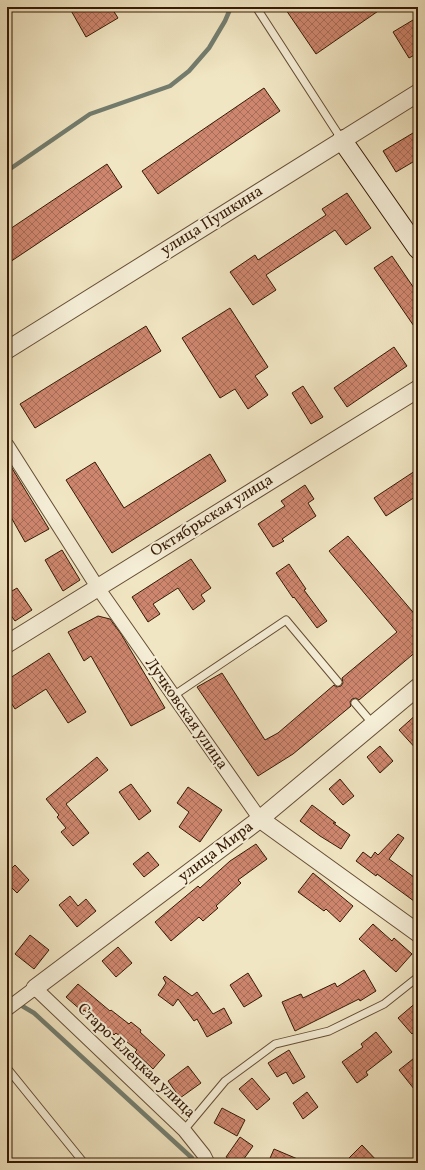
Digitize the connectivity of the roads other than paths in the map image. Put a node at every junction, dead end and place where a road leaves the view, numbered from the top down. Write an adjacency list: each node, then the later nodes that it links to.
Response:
1 (256, 7): 3 (lane)
2 (418, 93): 3 (street, улица Пушкина)
3 (342, 140): 4 (main road); 5 (street, улица Пушкина)
4 (418, 249)
5 (7, 350)
6 (418, 389): 8 (street, Октябрьская улица)
7 (7, 444): 8 (street, Лучковская улица)
8 (98, 588): 9 (street, Октябрьская улица); 12 (street, Лучковская улица)
9 (7, 644)
10 (338, 682): 12 (lane)
11 (418, 687): 14 (street, улица Мира)
12 (173, 696): 15 (street, Лучковская улица)
13 (355, 703): 14 (lane)
14 (373, 724): 15 (street, улица Мира)
15 (260, 818): 16 (street, Лучковская улица); 18 (street, улица Мира)
16 (418, 933)
17 (418, 977): 21 (lane)
18 (35, 988): 19 (street, улица Мира); 21 (street, Старо-Елецкая улица)
19 (7, 1009)
20 (8, 1072): 22 (lane)
21 (184, 1130): 23 (street, Старо-Елецкая улица)
22 (84, 1163)
23 (208, 1163)

